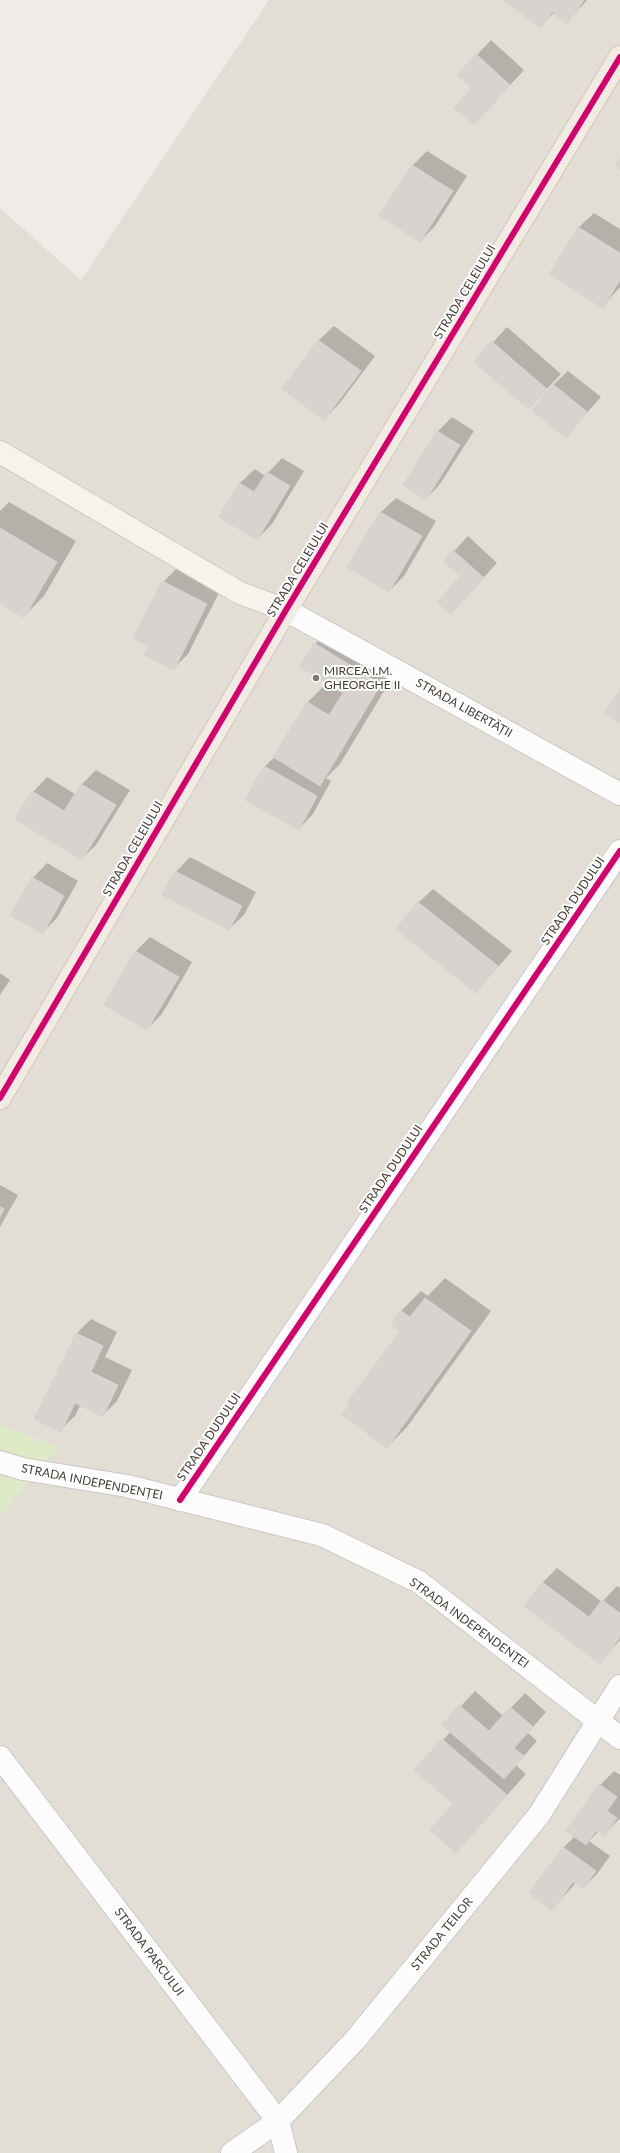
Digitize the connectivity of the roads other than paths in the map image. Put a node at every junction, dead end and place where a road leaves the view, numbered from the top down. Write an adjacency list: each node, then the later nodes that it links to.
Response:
1 (620, 57): 3 (main road, STRADA CELEIULUI)
2 (0, 452): 3 (main road)
3 (286, 610): 4 (street, STRADA LIBERTĂȚII); 6 (main road, STRADA CELEIULUI)
4 (620, 794)
5 (620, 851): 8 (street, STRADA DUDULUI)
6 (0, 1098)
7 (0, 1462): 8 (street, STRADA INDEPENDENȚEI)
8 (180, 1500): 10 (street, STRADA INDEPENDENȚEI)
9 (620, 1686): 10 (street, STRADA TEILOR)
10 (596, 1721): 11 (street, STRADA INDEPENDENȚEI); 13 (street, STRADA TEILOR)
11 (620, 1738)
12 (0, 1757): 13 (street, STRADA PARCULUI)
13 (278, 2121): 14 (street, STRADA TEILOR); 15 (street, STRADA PARCULUI)
14 (232, 2153)
15 (286, 2153)

